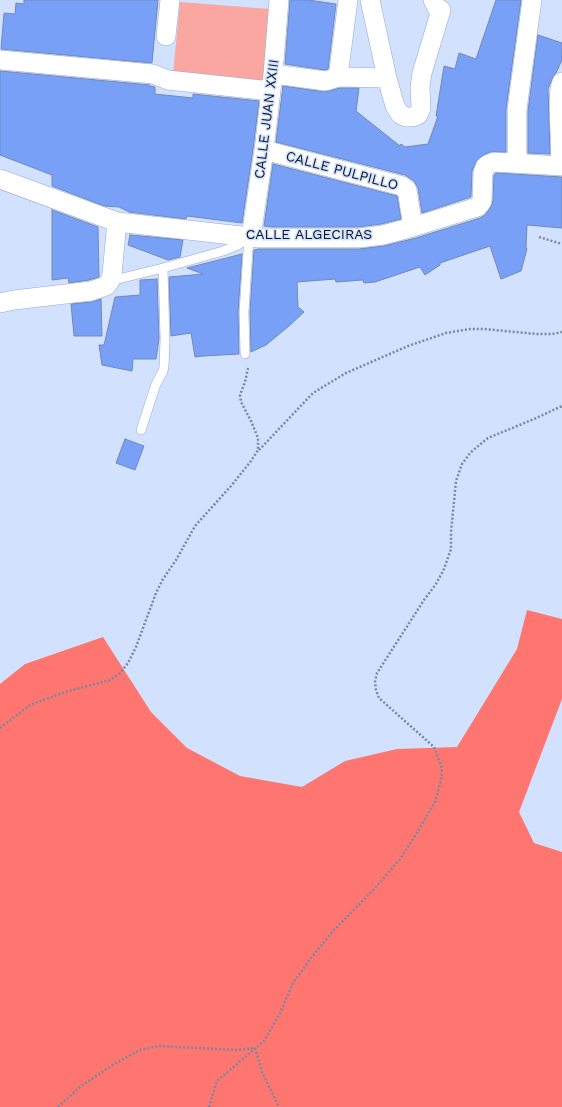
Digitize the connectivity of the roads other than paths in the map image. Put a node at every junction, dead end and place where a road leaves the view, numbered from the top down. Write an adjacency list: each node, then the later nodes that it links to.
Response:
1 (170, 0): 7 (street)
2 (279, 0): 12 (street, CALLE JUAN XXIII)
3 (348, 0): 9 (street)
4 (370, 0): 10 (street)
5 (532, 0): 14 (street)
6 (439, 3): 10 (street)
7 (166, 36)
8 (0, 60): 12 (street)
9 (338, 77): 10 (street); 12 (street)
10 (387, 78)
11 (562, 82): 15 (street)
12 (272, 83): 13 (street, CALLE JUAN XXIII)
13 (264, 150): 18 (street, CALLE PULPILLO); 19 (street, CALLE JUAN XXIII)
14 (517, 163): 15 (street, CALLE ALGECIRAS); 18 (street, CALLE ALGECIRAS)
15 (561, 166)
16 (0, 179): 17 (street, CALLE ALGECIRAS)
17 (117, 222): 19 (street, CALLE ALGECIRAS); 21 (street)
18 (413, 227): 19 (street, CALLE ALGECIRAS)
19 (251, 237): 20 (lane); 23 (lane)
20 (163, 268): 21 (lane); 24 (lane)
21 (110, 281): 22 (street)
22 (0, 303)
23 (245, 354)
24 (142, 430)

